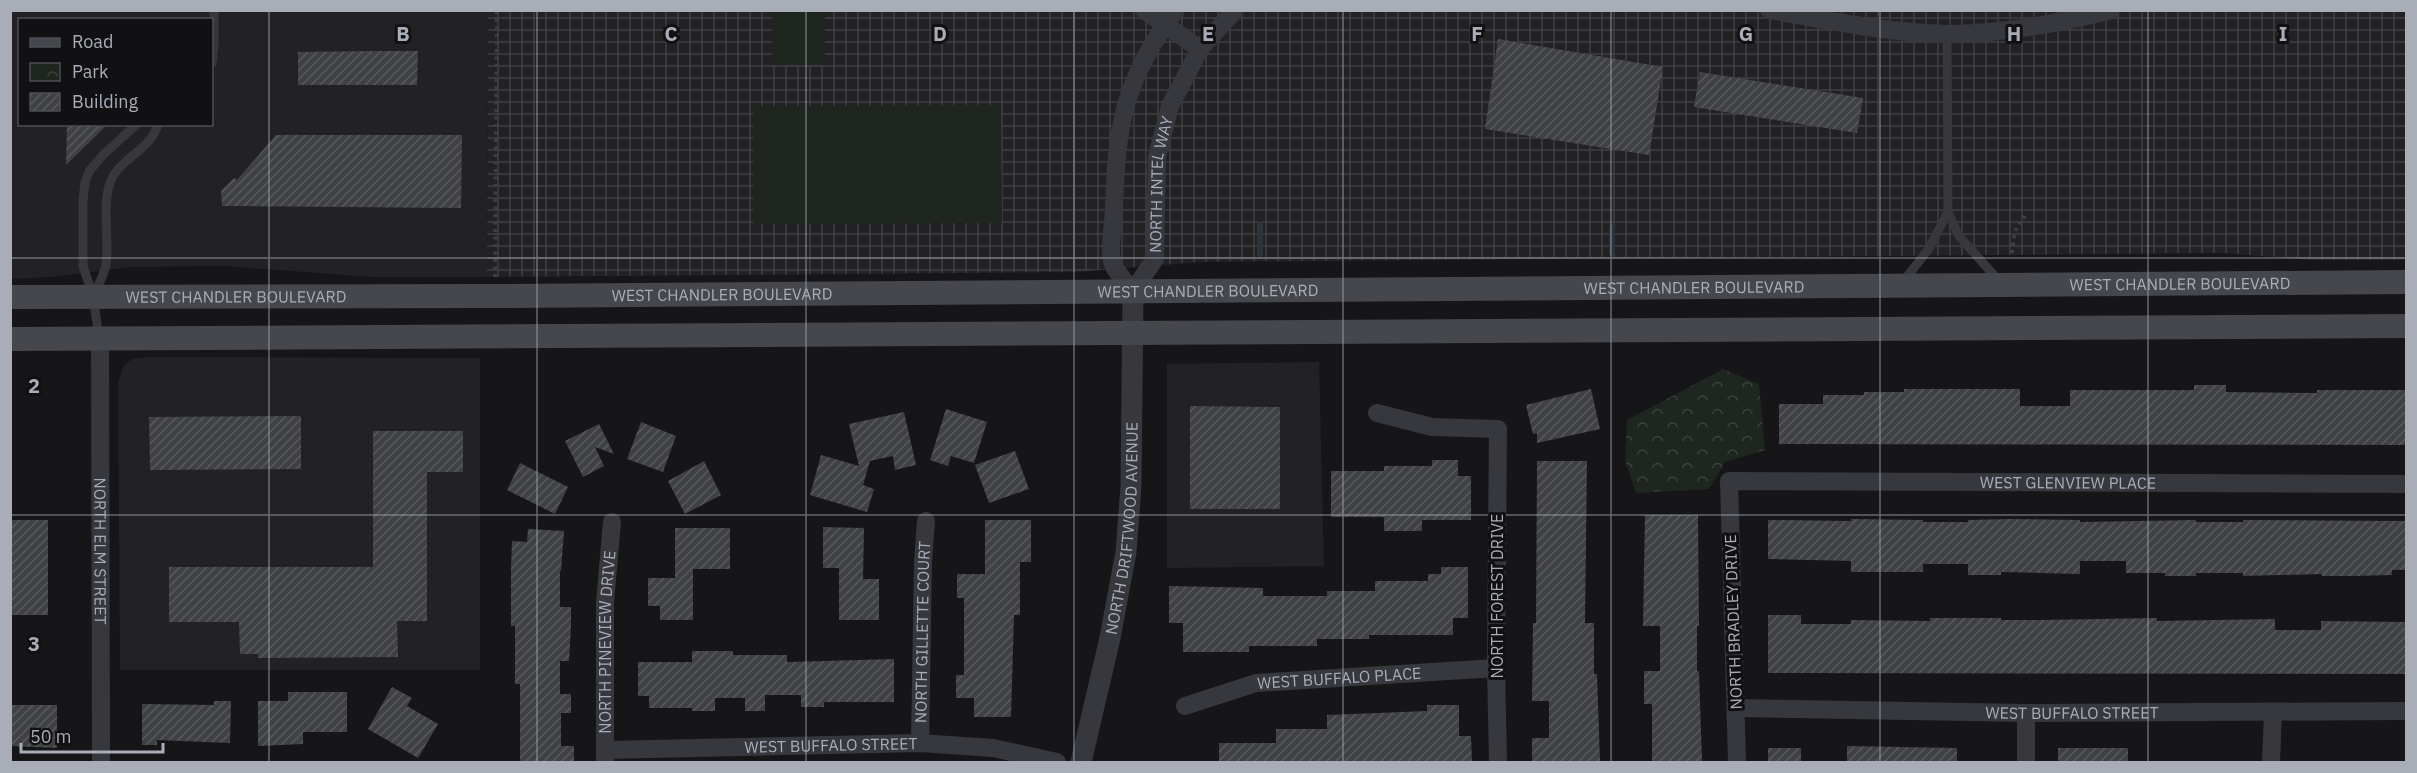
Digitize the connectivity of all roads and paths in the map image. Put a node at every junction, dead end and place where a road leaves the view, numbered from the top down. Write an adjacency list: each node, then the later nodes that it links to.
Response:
1 (214, 10): 10 (lane)
2 (497, 10): 21 (path)
3 (1144, 10): 7 (street)
4 (1234, 10): 9 (street, NORTH INTEL WAY)
5 (1769, 10): 8 (street)
6 (2111, 10): 8 (street)
7 (1171, 18): 9 (street); 19 (street)
8 (1947, 34): 13 (lane)
9 (1200, 50): 19 (street, NORTH INTEL WAY)
10 (213, 54)
11 (135, 126): 20 (lane)
12 (158, 126): 20 (lane)
13 (1948, 212): 17 (lane); 18 (lane)
14 (2027, 213): 15 (path)
15 (2012, 253)
16 (2406, 282): 17 (main road, WEST CHANDLER BOULEVARD)
17 (2003, 285): 18 (main road, WEST CHANDLER BOULEVARD)
18 (1900, 286): 19 (main road, WEST CHANDLER BOULEVARD)
19 (1133, 291): 21 (main road, WEST CHANDLER BOULEVARD); 24 (street, NORTH DRIFTWOOD AVENUE)
20 (93, 296): 21 (main road, WEST CHANDLER BOULEVARD); 22 (main road, WEST CHANDLER BOULEVARD); 26 (lane)
21 (495, 296)
22 (10, 297)
23 (2406, 326): 24 (main road)
24 (1132, 333): 26 (main road); 42 (street, NORTH DRIFTWOOD AVENUE)
25 (10, 339): 26 (main road)
26 (100, 339): 40 (street, NORTH ELM STREET)
27 (1377, 413): 32 (street, NORTH FOREST DRIVE)
28 (1729, 481): 29 (street, WEST GLENVIEW PLACE); 34 (street, NORTH BRADLEY DRIVE)
29 (2406, 484)
30 (926, 521): 38 (street, NORTH GILLETTE COURT)
31 (612, 522): 39 (street, NORTH PINEVIEW DRIVE)
32 (1496, 668): 33 (street, WEST BUFFALO PLACE); 43 (street, NORTH FOREST DRIVE)
33 (1185, 706)
34 (1736, 708): 36 (street, WEST BUFFALO STREET); 44 (street, NORTH BRADLEY DRIVE)
35 (2406, 711): 37 (street, WEST BUFFALO STREET)
36 (2026, 713): 37 (street, WEST BUFFALO STREET); 45 (street)
37 (2273, 713): 46 (street)
38 (920, 743): 39 (street, WEST BUFFALO STREET); 41 (street, WEST BUFFALO STREET)
39 (605, 756)
40 (101, 762)
41 (1057, 762)
42 (1081, 762)
43 (1498, 762)
44 (1737, 762)
45 (2026, 762)
46 (2271, 762)

